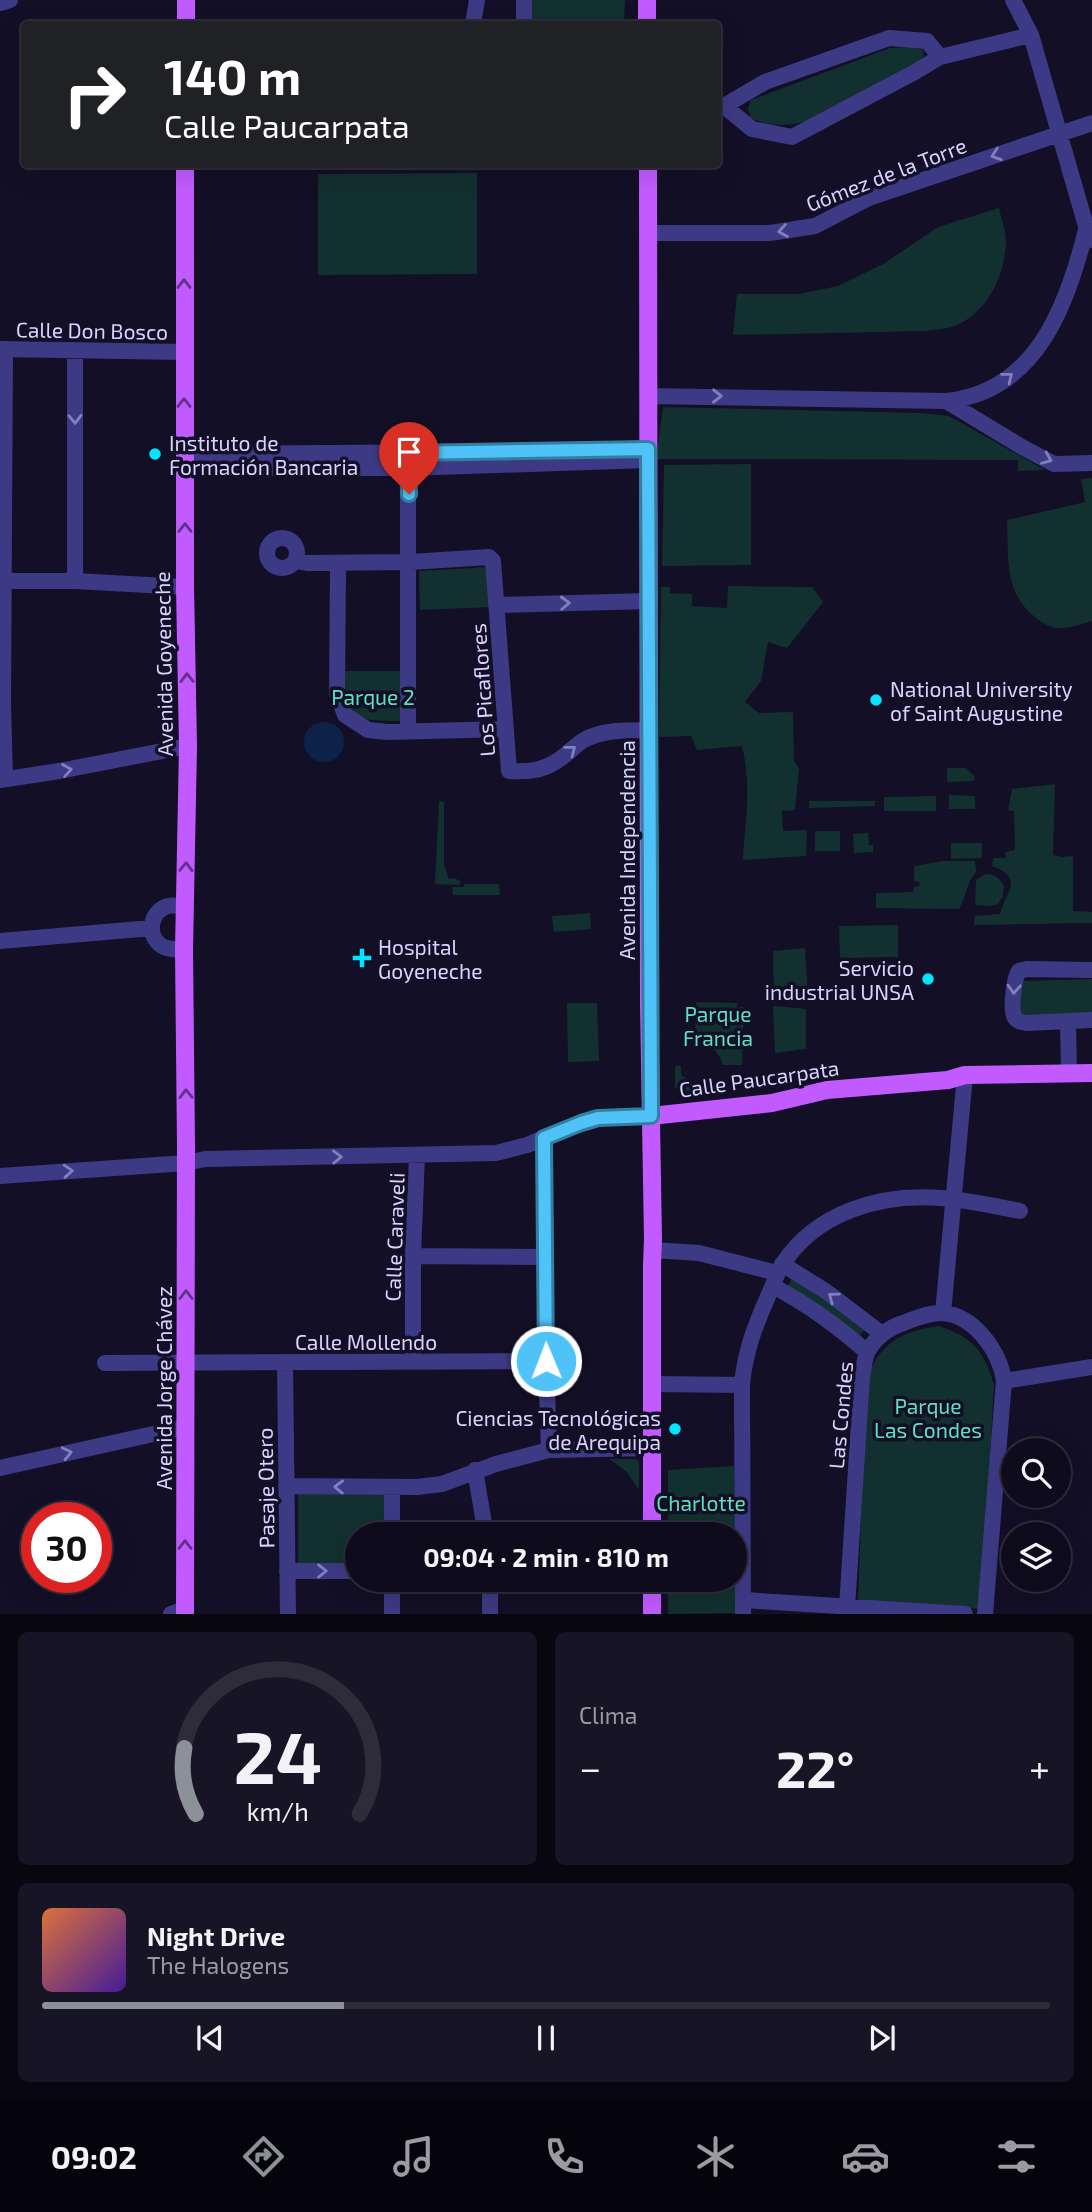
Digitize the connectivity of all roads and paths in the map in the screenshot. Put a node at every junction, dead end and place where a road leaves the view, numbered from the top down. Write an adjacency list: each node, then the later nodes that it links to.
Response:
1 (10, 0): 7 (street)
2 (186, 0): 8 (main road)
3 (477, 0): 9 (street)
4 (524, 0): 10 (street)
5 (647, 0): 11 (main road)
6 (1013, 0): 12 (street)
7 (0, 3)
8 (186, 21)
9 (474, 21)
10 (524, 21)
11 (647, 21)
12 (1031, 36): 13 (street); 16 (street)
13 (940, 57): 14 (street); 14 (street)
14 (721, 106)
15 (1092, 123): 16 (street, Gómez de la Torre)
16 (1060, 133): 19 (street, Gómez de la Torre, one-way to 19); 20 (street)
17 (185, 168): 23 (main road, Avenida Goyeneche, one-way to 17)
18 (648, 168): 19 (main road, Avenida Independencia)
19 (648, 233): 24 (main road, Avenida Independencia)
20 (1089, 238): 25 (street, one-way to 20)
21 (3, 349): 22 (street, Calle Don Bosco); 33 (street)
22 (75, 351): 23 (street, Calle Don Bosco); 34 (street, one-way to 34)
23 (184, 352): 28 (main road, Avenida Goyeneche, one-way to 23)
24 (649, 396): 25 (street, one-way to 25); 26 (main road, Avenida Independencia)
25 (946, 401): 29 (street, one-way to 29)
26 (648, 454): 27 (street); 36 (main road, Avenida Independencia)
27 (408, 460): 28 (street); 31 (street)
28 (184, 461): 35 (main road, Avenida Goyeneche, one-way to 28)
29 (1092, 463)
30 (296, 561): 32 (street)
31 (410, 562): 32 (street); 37 (street, Los Picaflores); 39 (street)
32 (338, 563): 39 (street)
33 (2, 581): 34 (street); 42 (street)
34 (75, 581): 35 (street)
35 (185, 587): 41 (main road, Avenida Goyeneche, one-way to 35)
36 (649, 601): 37 (street, one-way to 36); 40 (main road, Avenida Independencia)
37 (497, 605): 38 (street, Los Picaflores)
38 (506, 729): 39 (street); 40 (street, Los Picaflores, one-way to 40)
39 (408, 730)
40 (649, 730): 53 (main road, Avenida Independencia)
41 (188, 746): 42 (street, one-way to 41); 43 (main road, Avenida Goyeneche, one-way to 41)
42 (3, 779)
43 (185, 906): 44 (street); 46 (main road, Avenida Goyeneche)
44 (152, 928): 45 (street); 46 (street)
45 (0, 941)
46 (184, 950): 56 (main road, Avenida Goyeneche, one-way to 46)
47 (1092, 970): 49 (street, one-way to 49)
48 (1092, 1020): 49 (street)
49 (1068, 1021): 50 (street)
50 (1069, 1073): 51 (main road, Calle Paucarpata); 52 (main road, Calle Paucarpata)
51 (1092, 1073)
52 (965, 1075): 53 (main road, Calle Paucarpata); 58 (street)
53 (651, 1116): 54 (street, Calle Paucarpata); 60 (main road, Avenida Independencia)
54 (544, 1138): 55 (street, Calle Paucarpata); 62 (street)
55 (417, 1155): 56 (street, Calle Paucarpata, one-way to 55); 61 (street, Calle Caraveli)
56 (186, 1163): 57 (street, Calle Paucarpata, one-way to 56); 70 (main road, Avenida Jorge Chávez, one-way to 56)
57 (0, 1176)
58 (955, 1199): 59 (street); 63 (street); 64 (street)
59 (1020, 1211)
60 (653, 1250): 63 (street); 74 (main road, Avenida Independencia)
61 (413, 1256): 62 (street); 68 (street, Calle Caraveli)
62 (545, 1256): 67 (street)
63 (777, 1274): 65 (street, one-way to 63); 66 (street); 75 (street)
64 (943, 1313): 65 (street, Las Condes); 73 (street)
65 (882, 1334): 66 (street, Las Condes)
66 (867, 1352): 92 (street, Las Condes)
67 (546, 1361): 68 (street, Calle Mollendo); 78 (street)
68 (413, 1362): 71 (street, Calle Mollendo)
69 (105, 1363): 70 (street, Calle Mollendo)
70 (186, 1363): 71 (street, Calle Mollendo); 76 (main road, Avenida Jorge Chávez)
71 (285, 1363): 81 (street, Pasaje Otero)
72 (1092, 1367): 73 (street)
73 (1004, 1381): 100 (street)
74 (652, 1384): 75 (street); 77 (main road, Avenida Independencia)
75 (742, 1385): 91 (street)
76 (185, 1427): 79 (street, one-way to 76); 93 (main road, Avenida Jorge Chávez, one-way to 76)
77 (652, 1448): 78 (street); 85 (main road, Avenida Independencia)
78 (549, 1450): 80 (street)
79 (0, 1468)
80 (475, 1470): 82 (street); 84 (street)
81 (286, 1486): 82 (street, one-way to 81); 86 (street, Pasaje Otero)
82 (393, 1488): 83 (street)
83 (392, 1522)
84 (484, 1522)
85 (652, 1522)
86 (287, 1571): 87 (street, one-way to 87); 95 (street, Pasaje Otero)
87 (345, 1571)
88 (392, 1592): 96 (street)
89 (490, 1592): 97 (street)
90 (652, 1592): 98 (main road)
91 (743, 1607): 92 (street)
92 (847, 1607): 94 (street)
93 (180, 1612)
94 (927, 1613): 99 (street)
95 (288, 1614)
96 (392, 1614)
97 (490, 1614)
98 (652, 1614)
99 (965, 1614)
100 (985, 1614)

